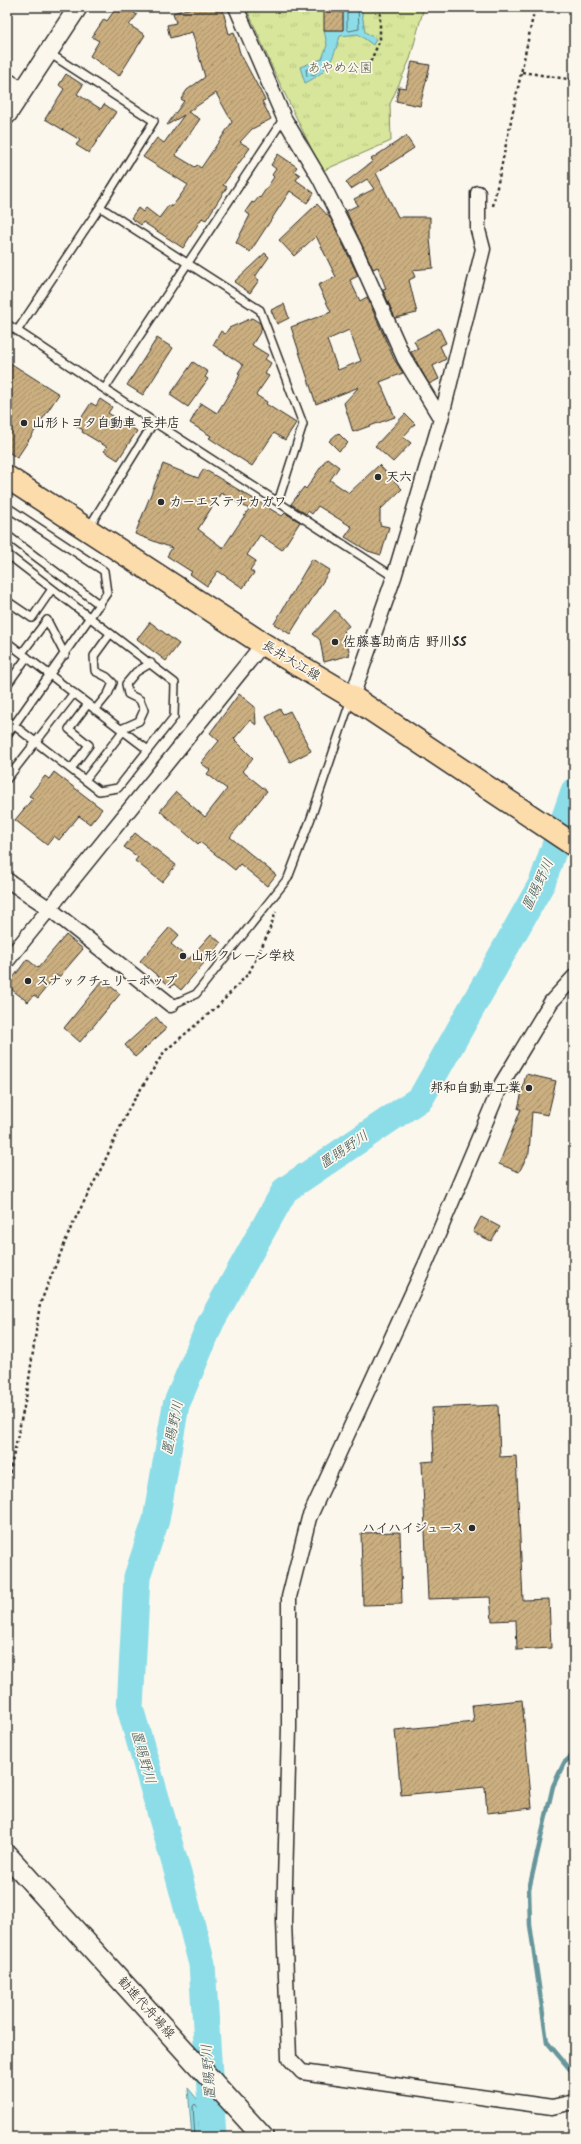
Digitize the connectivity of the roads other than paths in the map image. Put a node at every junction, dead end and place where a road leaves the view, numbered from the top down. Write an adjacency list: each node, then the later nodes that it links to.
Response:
1 (78, 7): 3 (street)
2 (236, 7): 7 (street)
3 (48, 52): 5 (street); 9 (lane)
4 (7, 80): 5 (street)
5 (23, 90): 6 (street)
6 (7, 115)
7 (284, 118): 10 (lane); 14 (street)
8 (478, 193): 14 (street)
9 (100, 207): 10 (lane); 12 (lane)
10 (187, 263): 13 (lane); 17 (lane)
11 (7, 324): 12 (lane)
12 (17, 330): 13 (lane)
13 (106, 388): 15 (lane)
14 (441, 419): 22 (street)
15 (154, 422): 17 (lane); 19 (lane)
16 (7, 477): 19 (main road, 長井大江線)
17 (278, 502): 22 (lane)
18 (7, 507): 25 (lane)
19 (87, 530): 29 (main road, 長井大江線)
20 (7, 535): 25 (lane)
21 (8, 557): 23 (lane)
22 (394, 577): 36 (street)
23 (52, 589): 24 (lane); 26 (lane)
24 (7, 600)
25 (100, 605): 26 (lane)
26 (91, 619): 27 (lane); 31 (lane)
27 (110, 634): 32 (lane); 38 (lane)
28 (7, 642): 30 (lane)
29 (263, 644): 36 (main road, 長井大江線); 50 (street)
30 (25, 655): 31 (lane); 33 (lane); 34 (lane)
31 (65, 655): 33 (lane)
32 (151, 663): 41 (lane); 44 (lane)
33 (50, 675): 35 (lane); 40 (lane)
34 (7, 685)
35 (74, 693): 37 (lane); 43 (lane)
36 (352, 697): 48 (main road, 長井大江線); 53 (lane)
37 (88, 704): 38 (lane); 45 (lane)
38 (95, 710): 41 (lane)
39 (7, 720): 40 (lane)
40 (14, 725): 42 (lane); 43 (lane)
41 (122, 730): 44 (lane); 47 (lane)
42 (7, 735)
43 (36, 742): 45 (lane); 46 (lane)
44 (148, 750): 47 (lane)
45 (71, 769): 47 (lane)
46 (7, 780)
47 (85, 780)
48 (574, 845)
49 (7, 880): 50 (street)
50 (50, 909): 51 (street); 53 (street)
51 (7, 961)
52 (574, 977): 55 (street)
53 (171, 1005)
54 (7, 1855): 56 (main road, 勧進代舟場線)
55 (574, 2102)
56 (263, 2137)

